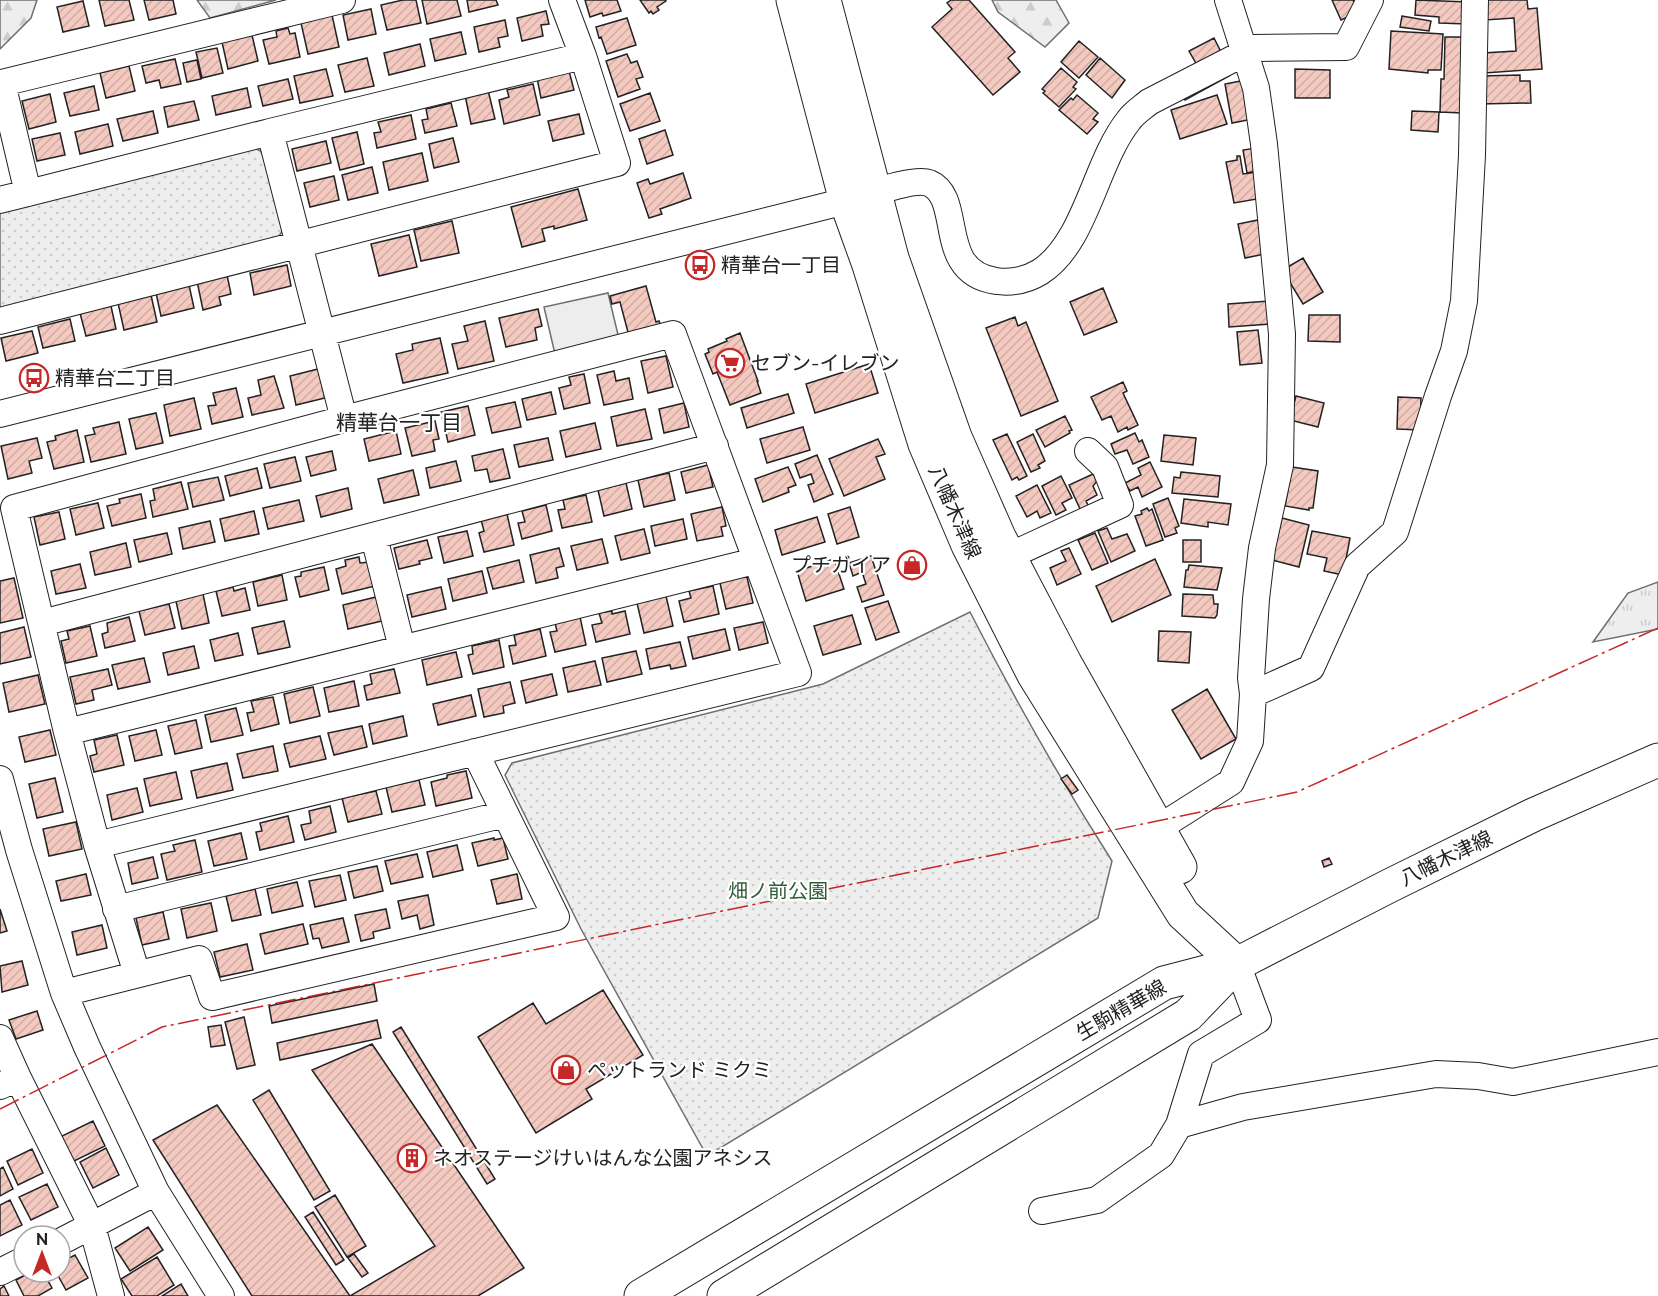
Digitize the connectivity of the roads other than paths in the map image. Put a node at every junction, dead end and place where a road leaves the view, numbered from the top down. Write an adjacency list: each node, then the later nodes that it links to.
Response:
1 (342, 0): 11 (street)
2 (562, 0): 9 (street)
3 (793, 0): 12 (main road, 八幡木津線)
4 (824, 0): 12 (main road, 八幡木津線)
5 (1228, 0): 8 (street)
6 (1370, 0): 8 (street)
7 (1475, 0): 26 (street)
8 (1245, 51): 12 (street); 26 (street)
9 (583, 56): 10 (street); 14 (street)
10 (270, 132): 11 (street); 14 (street)
11 (28, 193): 13 (street)
12 (860, 197): 16 (street); 22 (main road, 八幡木津線); 35 (main road, 八幡木津線)
13 (0, 200)
14 (299, 243): 15 (street); 16 (street)
15 (0, 321)
16 (323, 333): 17 (street); 18 (street)
17 (0, 414)
18 (344, 419): 19 (street); 24 (street)
19 (715, 446): 21 (street); 23 (street)
20 (1088, 451): 22 (street)
21 (374, 537): 24 (street); 25 (street)
22 (1009, 555): 32 (main road, 八幡木津線)
23 (755, 561): 25 (street); 28 (street)
24 (42, 623): 27 (street)
25 (402, 648): 27 (street)
26 (1253, 694): 32 (street)
27 (67, 732): 33 (street)
28 (475, 752): 31 (street); 33 (street)
29 (1658, 760): 35 (main road, 八幡木津線)
30 (0, 779): 37 (street)
31 (505, 813): 34 (street); 36 (street)
32 (1157, 829): 35 (main road, 八幡木津線)
33 (97, 845): 34 (street)
34 (116, 909): 36 (street)
35 (1237, 964): 41 (street); 48 (main road, 生駒精華線); 49 (main road, 生駒精華線)
36 (137, 974): 37 (street)
37 (64, 993): 42 (street)
38 (0, 1038): 40 (street)
39 (1658, 1052): 41 (street)
40 (9, 1082): 44 (street)
41 (1179, 1125): 43 (street)
42 (156, 1192): 44 (street); 47 (street)
43 (1042, 1211)
44 (92, 1226): 45 (street); 46 (street)
45 (72, 1236)
46 (111, 1296)
47 (221, 1296)
48 (641, 1296)
49 (724, 1296)

